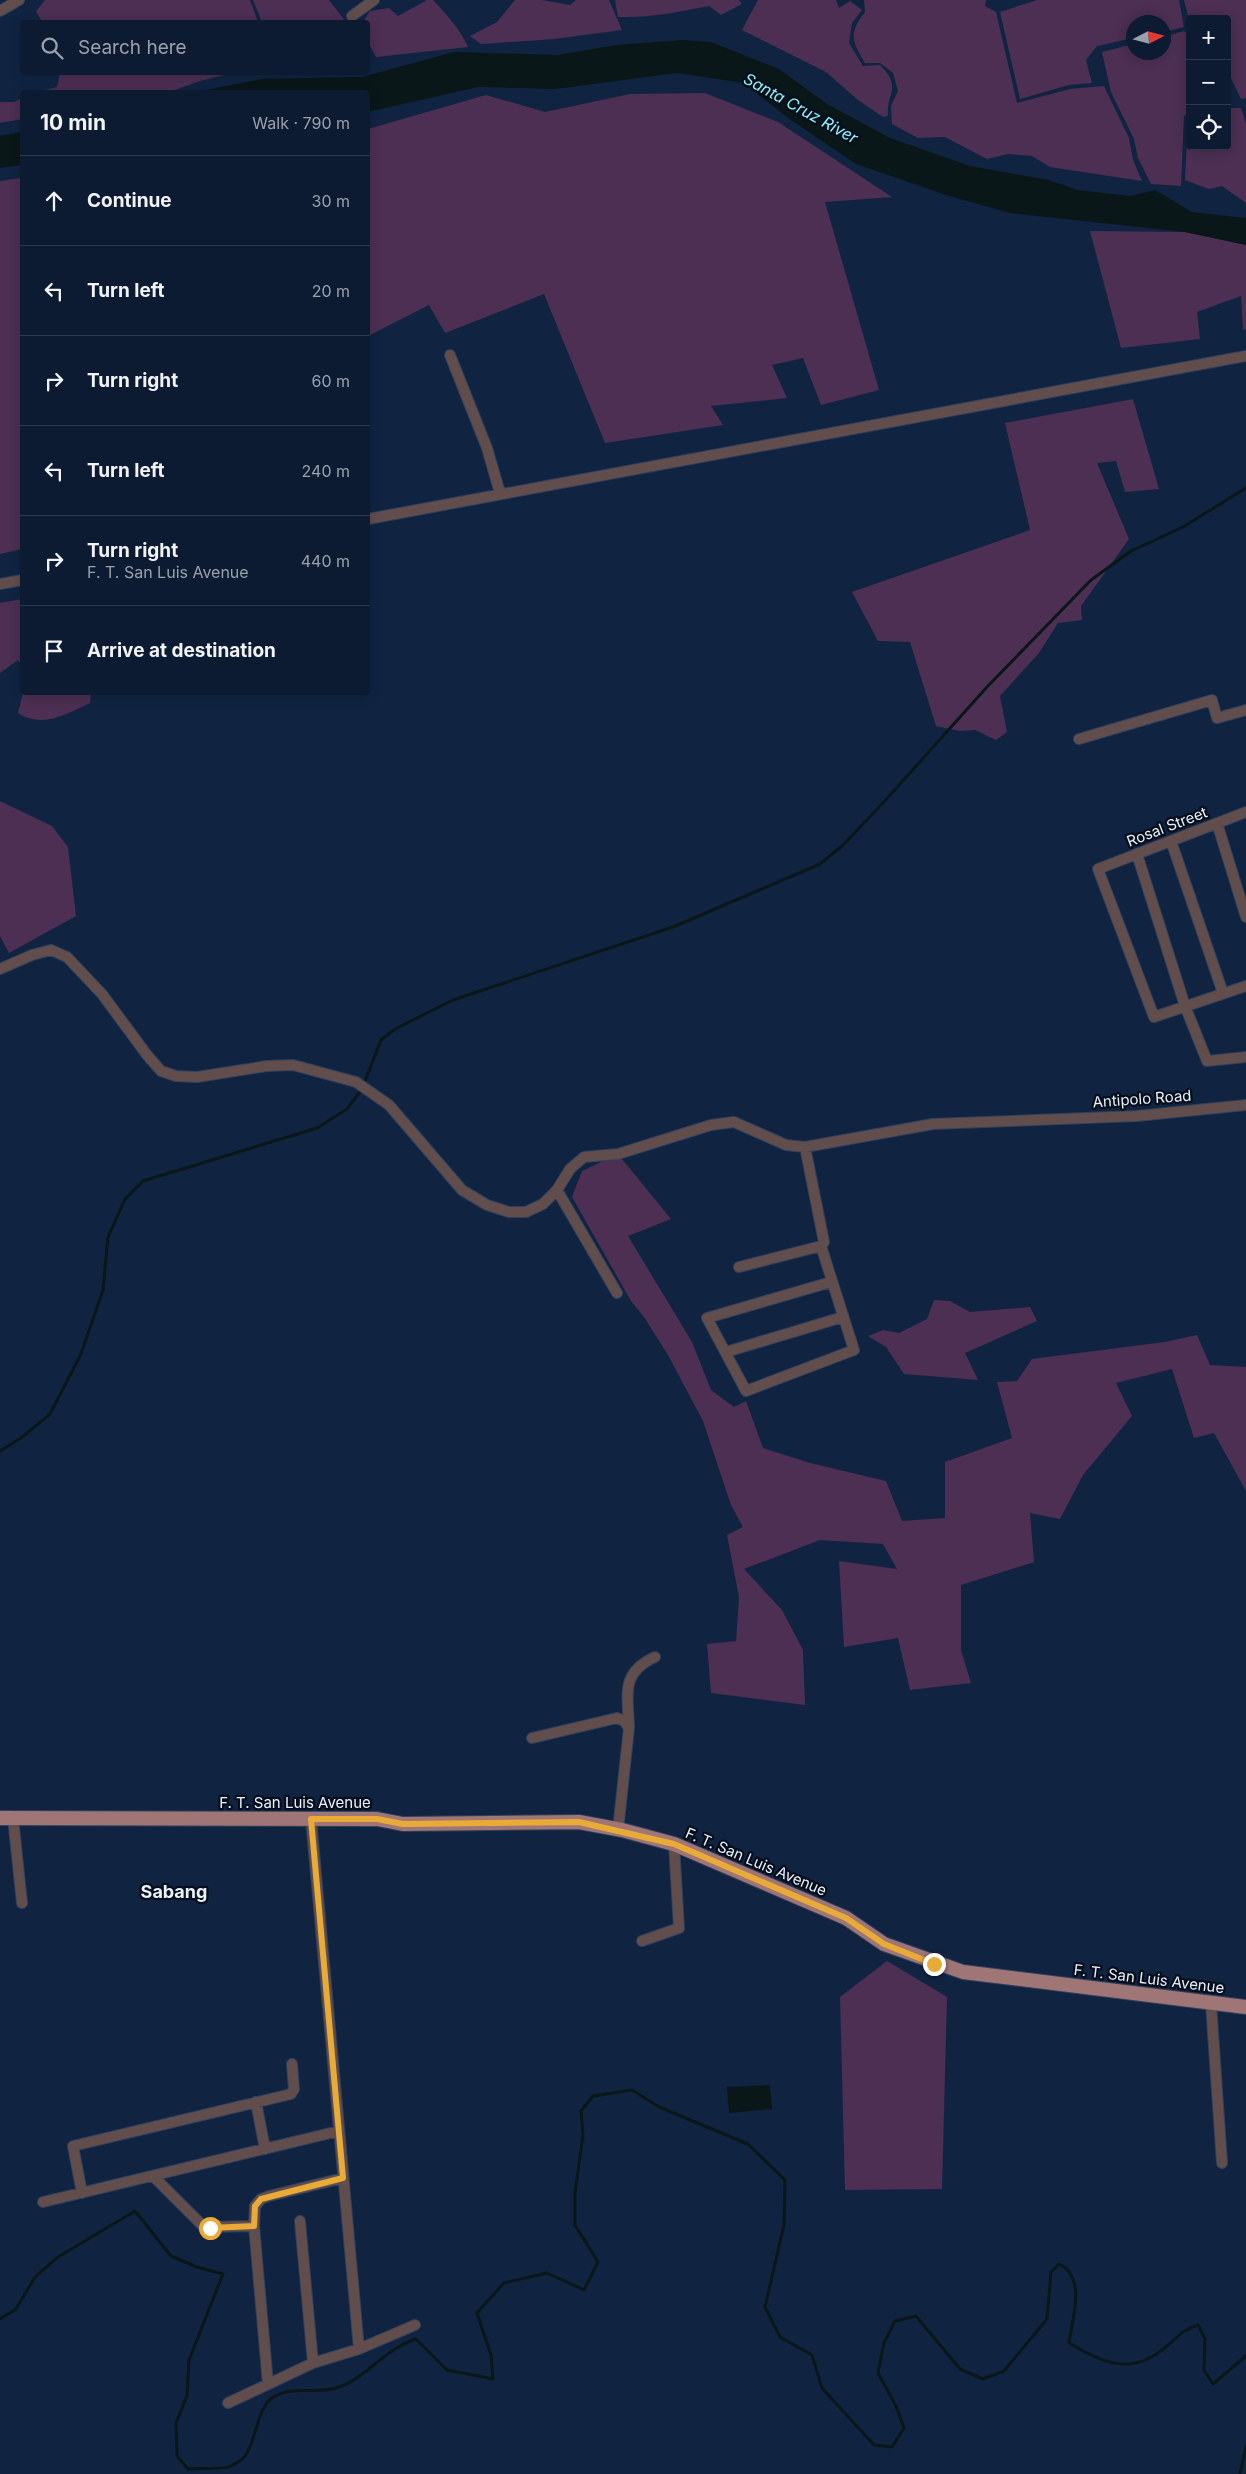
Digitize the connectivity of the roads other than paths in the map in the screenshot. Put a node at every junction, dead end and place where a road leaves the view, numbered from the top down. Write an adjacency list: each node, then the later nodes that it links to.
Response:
1 (19, 0): 3 (street)
2 (374, 0): 4 (street)
3 (0, 11)
4 (352, 16)
5 (450, 355): 7 (street)
6 (1246, 356): 7 (street)
7 (500, 493): 8 (street)
8 (370, 518)
9 (20, 580): 10 (street)
10 (0, 584)
11 (1246, 710): 12 (street)
12 (1079, 739)
13 (1246, 812): 14 (street, Rosal Street)
14 (1217, 823): 15 (street, Rosal Street); 17 (street)
15 (1171, 841): 16 (street, Rosal Street); 20 (street)
16 (1137, 854): 21 (street); 21 (street, Rosal Street)
17 (1246, 917)
18 (0, 970): 25 (street)
19 (1246, 986): 20 (street)
20 (1223, 993): 21 (street)
21 (1185, 1006): 22 (street)
22 (1246, 1057)
23 (1246, 1105): 24 (street, Antipolo Road)
24 (805, 1147): 25 (street); 26 (street)
25 (557, 1190): 29 (street)
26 (822, 1246): 27 (street); 28 (street)
27 (739, 1267)
28 (831, 1282): 30 (street); 31 (street)
29 (616, 1293)
30 (843, 1317): 31 (street); 31 (street)
31 (726, 1352)
32 (655, 1657): 33 (street)
33 (629, 1728): 34 (street); 37 (street)
34 (532, 1738)
35 (6, 1818): 36 (main road, F. T. San Luis Avenue); 39 (street)
36 (311, 1819): 37 (main road, F. T. San Luis Avenue); 45 (street)
37 (618, 1830): 38 (main road, F. T. San Luis Avenue)
38 (674, 1844): 40 (street); 41 (main road, F. T. San Luis Avenue)
39 (22, 1903)
40 (642, 1941)
41 (1211, 2004): 42 (main road, F. T. San Luis Avenue); 47 (street)
42 (1246, 2007)
43 (292, 2064): 44 (street)
44 (256, 2102): 46 (street); 50 (street)
45 (338, 2131): 46 (street); 49 (street)
46 (265, 2148): 48 (street)
47 (1222, 2163)
48 (153, 2176): 50 (street); 53 (street)
49 (343, 2178): 53 (street); 55 (street)
50 (82, 2193): 51 (street)
51 (42, 2202)
52 (300, 2221): 56 (street)
53 (254, 2226): 57 (street)
54 (415, 2325): 55 (street)
55 (359, 2349): 56 (street)
56 (313, 2363): 57 (street)
57 (268, 2384): 58 (street)
58 (228, 2403)

